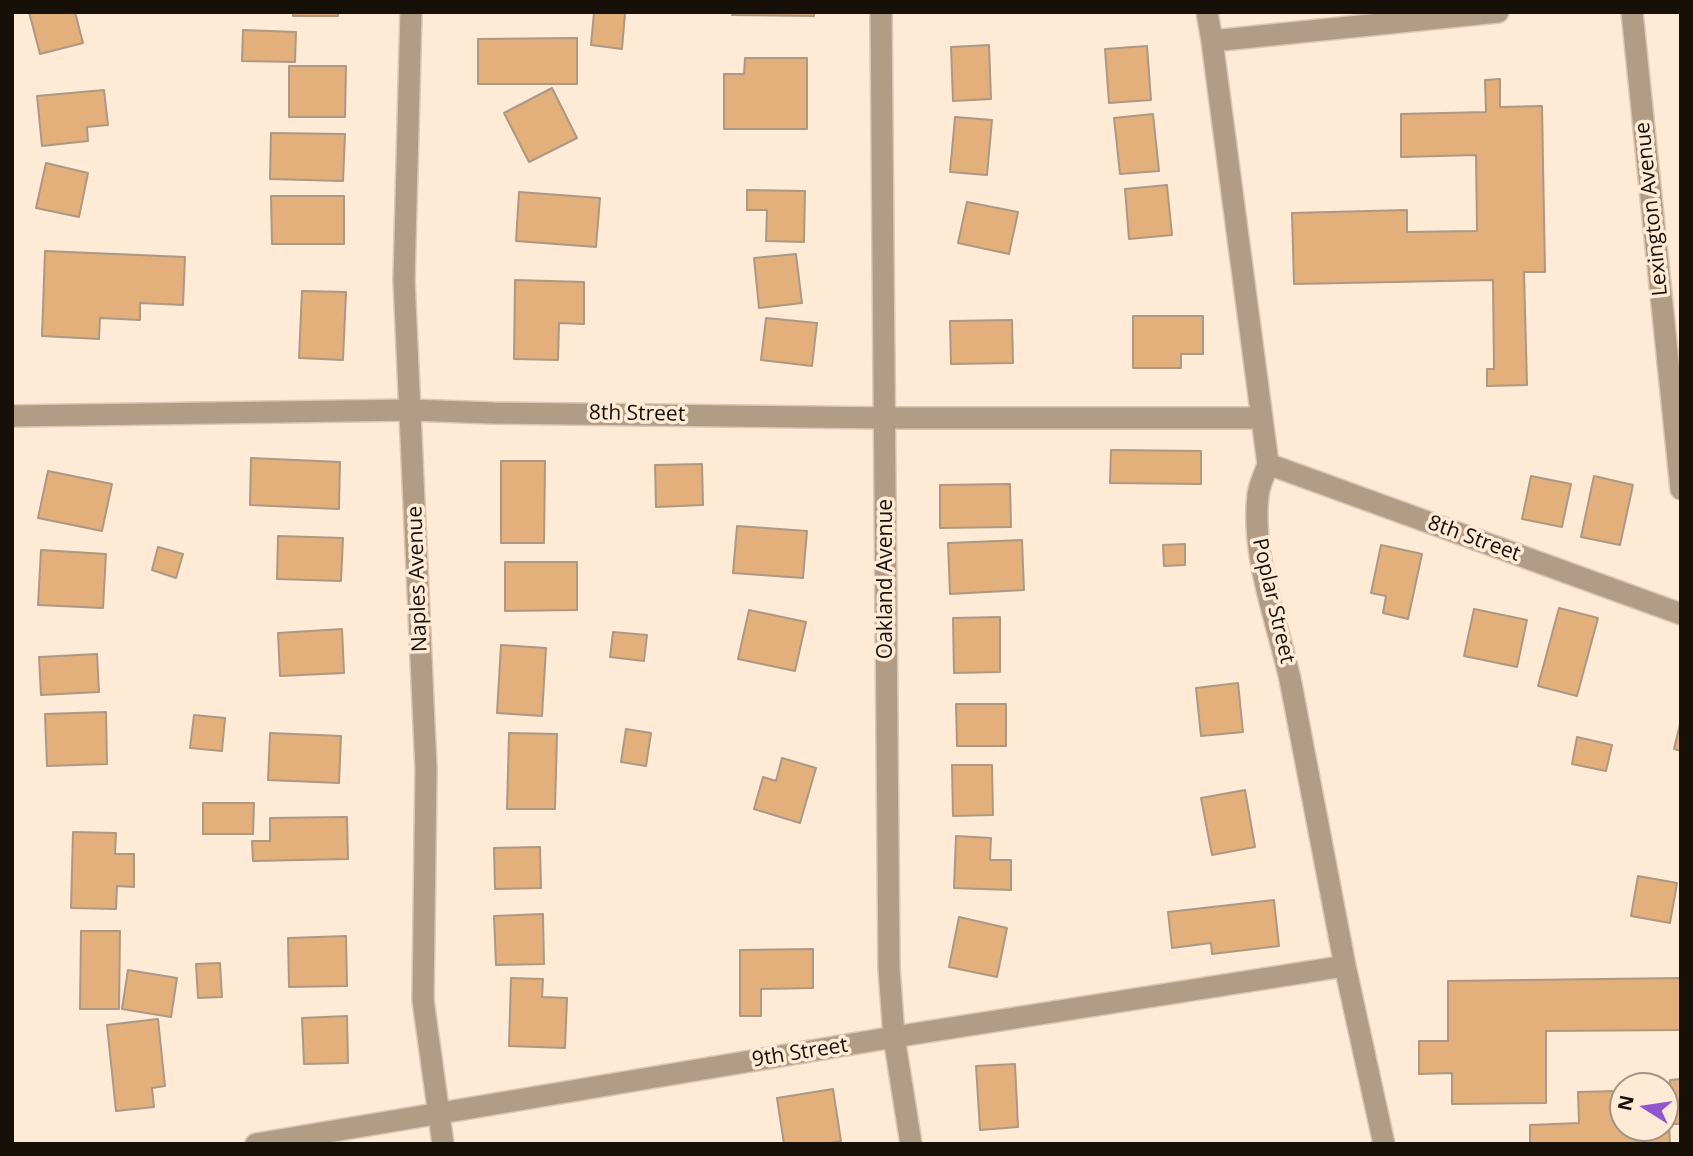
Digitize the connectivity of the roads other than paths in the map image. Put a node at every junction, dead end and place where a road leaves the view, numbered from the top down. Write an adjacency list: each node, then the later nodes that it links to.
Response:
1 (411, 12): 7 (street, Naples Avenue)
2 (881, 12): 9 (street, Oakland Avenue)
3 (1207, 12): 6 (street, Poplar Street)
4 (1498, 12): 6 (street)
5 (1632, 12): 12 (street, Lexington Avenue)
6 (1212, 41): 10 (street, Poplar Street)
7 (411, 410): 8 (street, 8th Street); 9 (street, 8th Street); 16 (street, Naples Avenue)
8 (12, 416)
9 (885, 418): 10 (street, 8th Street); 15 (street, Oakland Avenue)
10 (1262, 418): 11 (street, Poplar Street)
11 (1268, 464): 13 (street, 8th Street); 14 (street, Poplar Street)
12 (1681, 489)
13 (1681, 614)
14 (1345, 966): 15 (street, 9th Street); 20 (street, Poplar Street)
15 (894, 1037): 16 (street, 9th Street); 19 (street, Oakland Avenue)
16 (438, 1113): 17 (street, 9th Street); 18 (street, Naples Avenue)
17 (256, 1144)
18 (443, 1144)
19 (911, 1144)
20 (1384, 1144)

